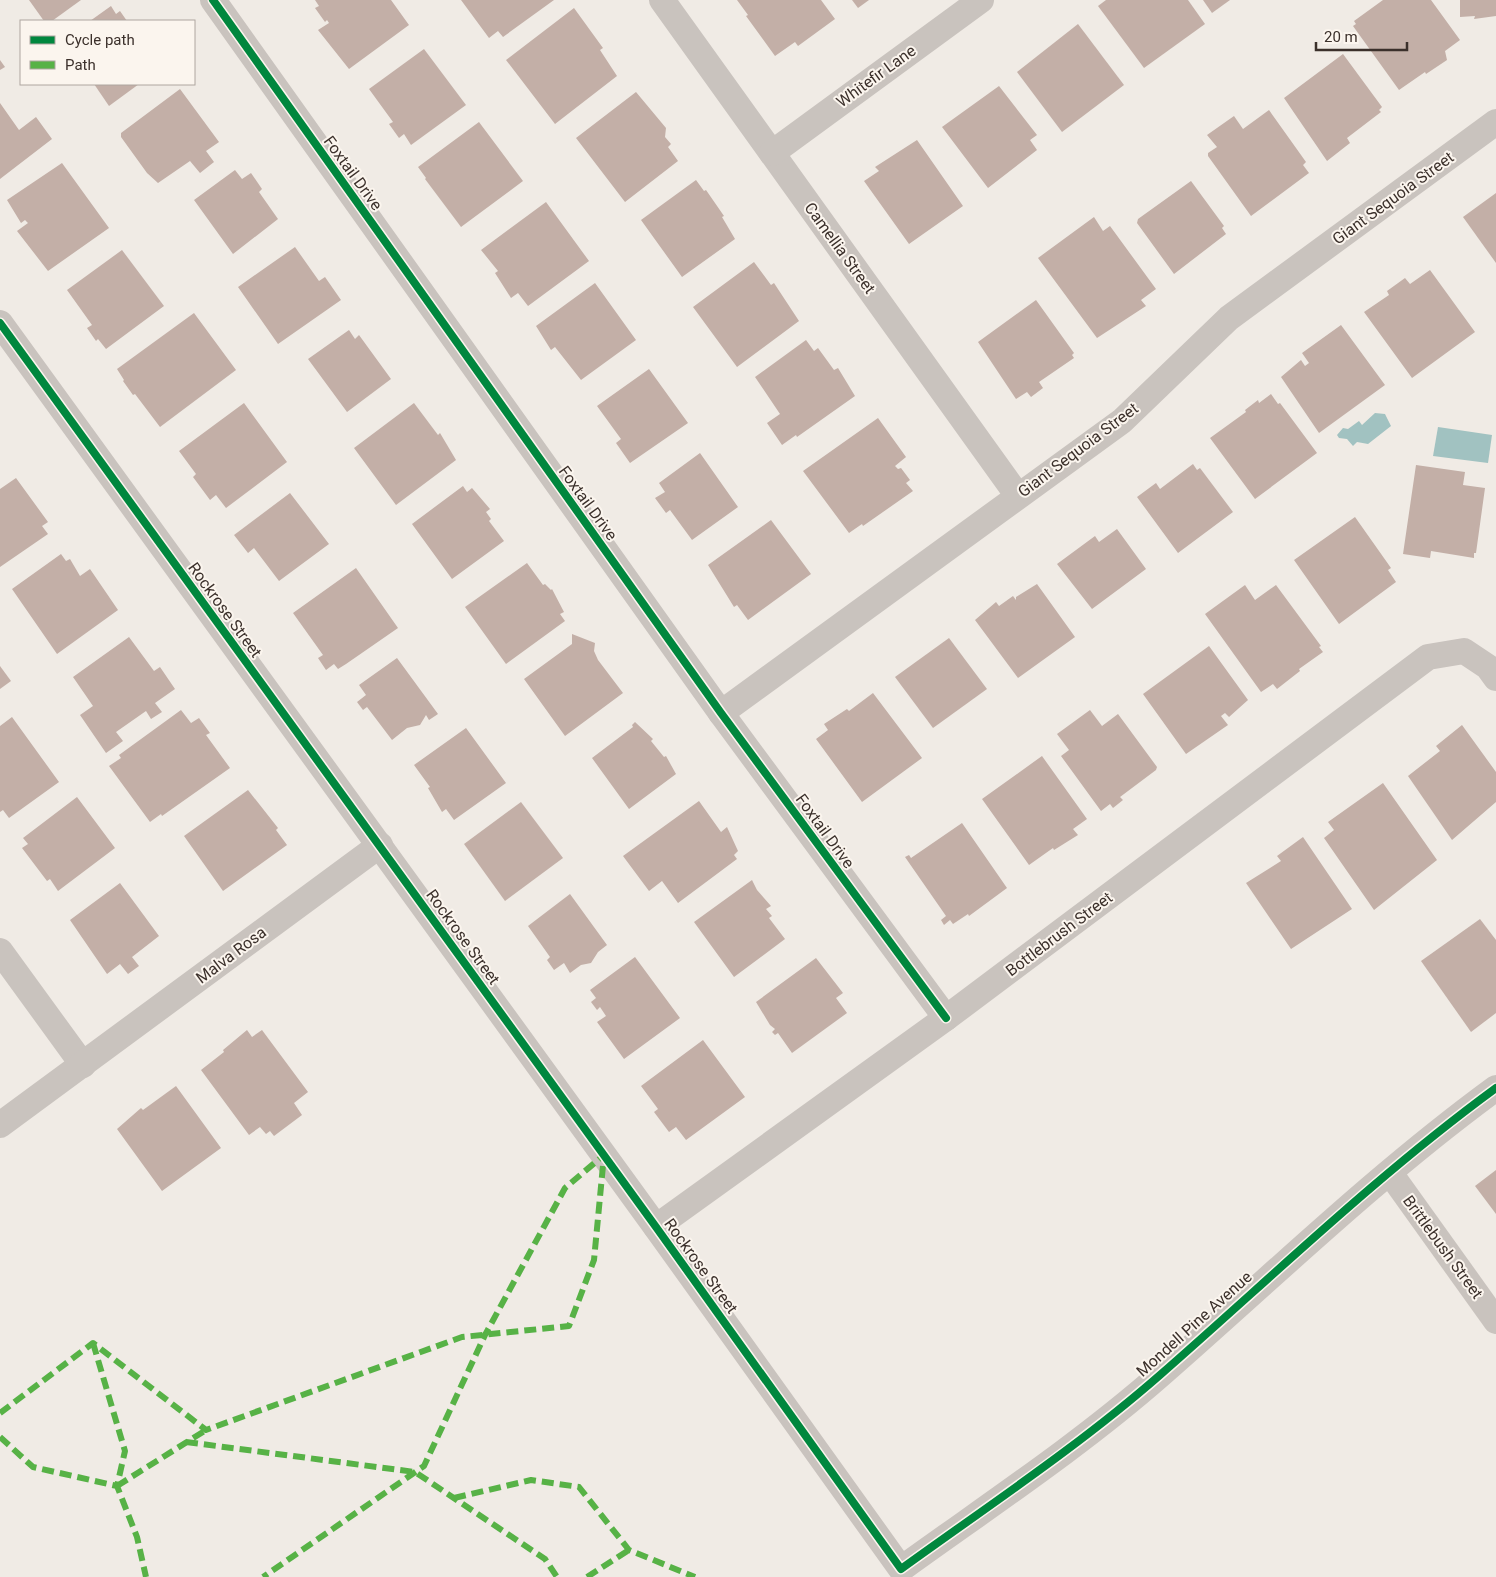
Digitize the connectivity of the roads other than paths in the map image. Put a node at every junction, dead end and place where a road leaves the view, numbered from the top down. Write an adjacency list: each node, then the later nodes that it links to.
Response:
1 (213, 0): 9 (street, Foxtail Drive)
2 (662, 0): 5 (street, Camellia Street)
3 (981, 0): 5 (street, Whitefir Lane)
4 (1496, 122): 7 (street, Giant Sequoia Street)
5 (772, 153): 7 (street, Camellia Street)
6 (0, 323): 10 (street, Rockrose Street)
7 (1018, 496): 9 (street, Giant Sequoia Street)
8 (1496, 678): 12 (street, Bottlebrush Street)
9 (722, 713): 12 (street, Foxtail Drive)
10 (380, 845): 13 (street, Malva Rosa); 17 (street, Rockrose Street)
11 (0, 951): 13 (street)
12 (946, 1018): 17 (street, Bottlebrush Street)
13 (83, 1065): 15 (street, Malva Rosa)
14 (1496, 1088): 16 (street, Mondell Pine Avenue)
15 (0, 1125)
16 (1390, 1172): 18 (street, Brittlebush Street); 19 (street, Mondell Pine Avenue)
17 (656, 1227): 19 (street, Rockrose Street)
18 (1496, 1321)
19 (901, 1569)

